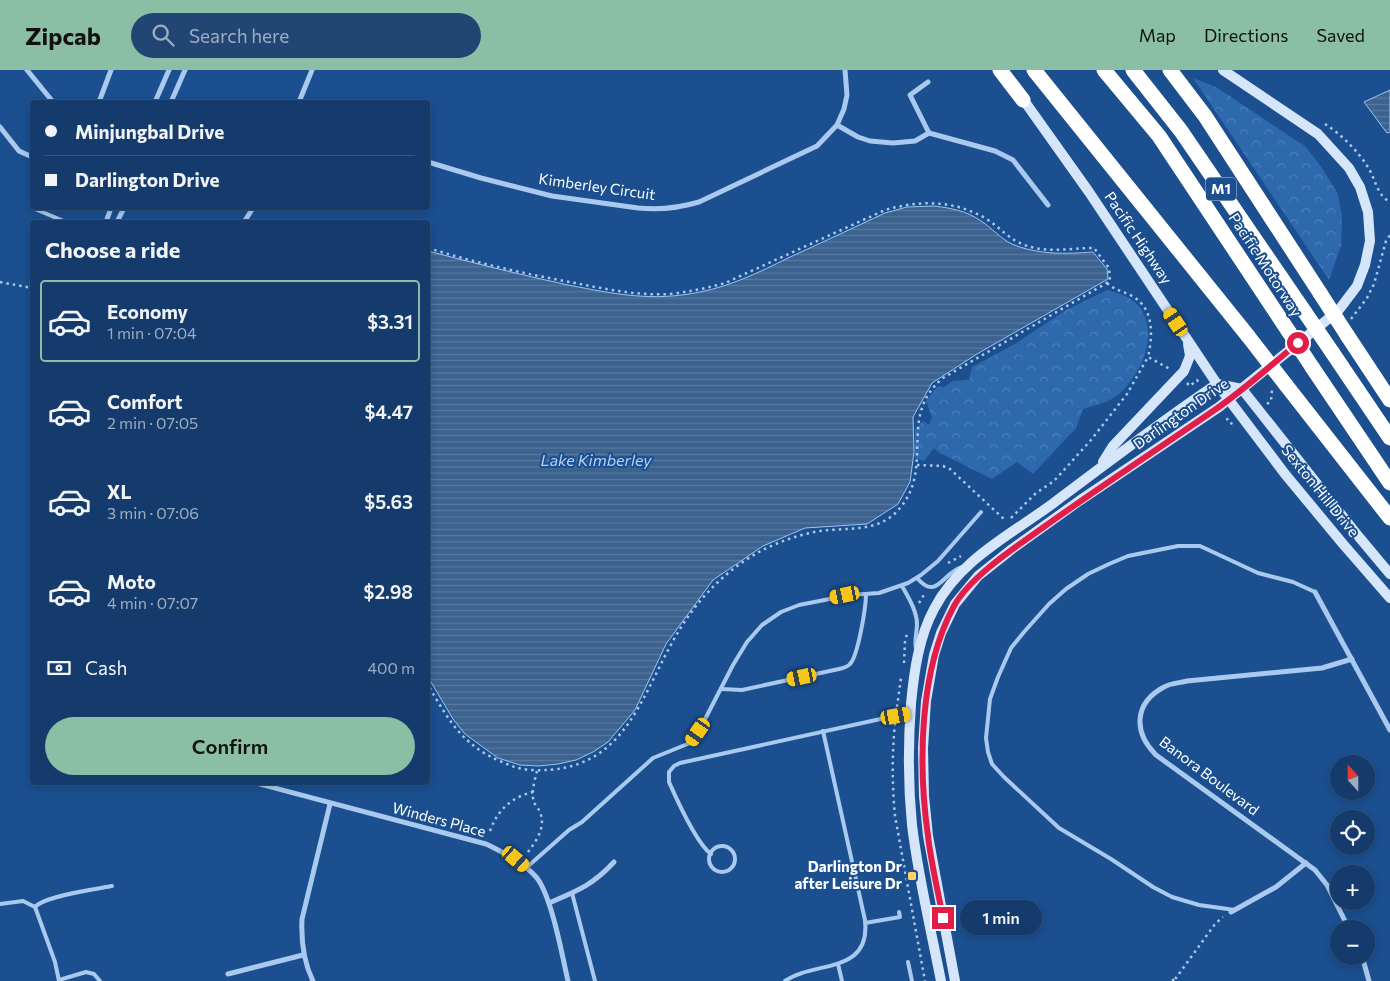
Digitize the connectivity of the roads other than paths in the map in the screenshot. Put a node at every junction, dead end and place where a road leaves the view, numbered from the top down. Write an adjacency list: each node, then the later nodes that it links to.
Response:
1 (27, 70): 15 (street)
2 (110, 70): 16 (street)
3 (169, 70): 17 (street)
4 (185, 70): 18 (street)
5 (312, 70): 19 (street)
6 (845, 70): 21 (street, Kimberley Circuit)
7 (1000, 70): 20 (highway)
8 (1006, 70): 20 (street, Pacific Highway)
9 (1034, 70): 38 (highway, bridge)
10 (1104, 70): 36 (highway, Pacific Motorway / M1, bridge)
11 (1133, 70): 34 (highway, Pacific Motorway / M1, bridge)
12 (1170, 70): 33 (highway, bridge)
13 (1223, 70): 31 (street)
14 (928, 82): 23 (street)
15 (51, 100)
16 (100, 100)
17 (156, 100)
18 (172, 100)
19 (299, 100)
20 (1023, 100): 29 (street, Pacific Highway)
21 (837, 125): 23 (street); 25 (street, Kimberley Circuit)
22 (0, 127): 24 (street)
23 (929, 133): 26 (street)
24 (30, 156)
25 (430, 163)
26 (1048, 205)
27 (37, 210): 28 (lane)
28 (61, 220)
29 (1183, 334): 30 (street, Pacific Highway); 35 (street)
30 (1217, 384): 31 (street, Darlington Drive); 32 (street, Pacific Highway); 35 (street, Darlington Drive)
31 (1242, 389): 32 (street, Darlington Drive); 40 (street, Sexton Hill Drive)
32 (1229, 400): 45 (street, Sexton Hill Drive); 81 (street, Darlington Drive)
33 (1390, 400)
34 (1390, 438)
35 (1098, 468): 39 (street, Darlington Drive)
36 (1390, 483)
37 (981, 512): 41 (lane)
38 (1390, 518)
39 (967, 566): 41 (lane); 46 (street, Darlington Drive)
40 (1390, 574)
41 (918, 578): 42 (lane)
42 (902, 586): 44 (lane); 46 (lane)
43 (1315, 592): 47 (street); 63 (lane)
44 (866, 594): 48 (lane); 48 (lane)
45 (1390, 598)
46 (918, 656): 49 (street, Darlington Drive)
47 (1352, 659): 50 (street); 56 (street, Banora Boulevard)
48 (721, 689): 57 (lane)
49 (911, 713): 51 (lane); 80 (street, Darlington Drive)
50 (1390, 730)
51 (822, 731): 54 (lane); 66 (lane)
52 (263, 785): 53 (street, Winders Place)
53 (330, 804): 57 (street, Winders Place); 67 (street)
54 (711, 854): 54 (lane)
55 (614, 862): 59 (street)
56 (1306, 863): 63 (street); 65 (street, Banora Boulevard)
57 (526, 868): 60 (street, Winders Place)
58 (112, 886): 62 (lane)
59 (572, 893): 60 (street); 76 (lane)
60 (549, 903): 75 (street, Winders Place)
61 (0, 904): 62 (lane)
62 (36, 907): 72 (lane)
63 (1233, 911)
64 (899, 912): 66 (lane)
65 (1344, 920)
66 (865, 923): 69 (lane)
67 (304, 954): 71 (street); 74 (street)
68 (908, 962): 79 (lane)
69 (838, 964): 77 (lane); 78 (lane)
70 (1365, 965): 82 (street)
71 (228, 974)
72 (59, 980): 73 (lane)
73 (100, 981)
74 (312, 981)
75 (568, 981)
76 (595, 981)
77 (785, 981)
78 (842, 981)
79 (912, 981)
80 (941, 981)
81 (955, 981)
82 (1370, 981)

